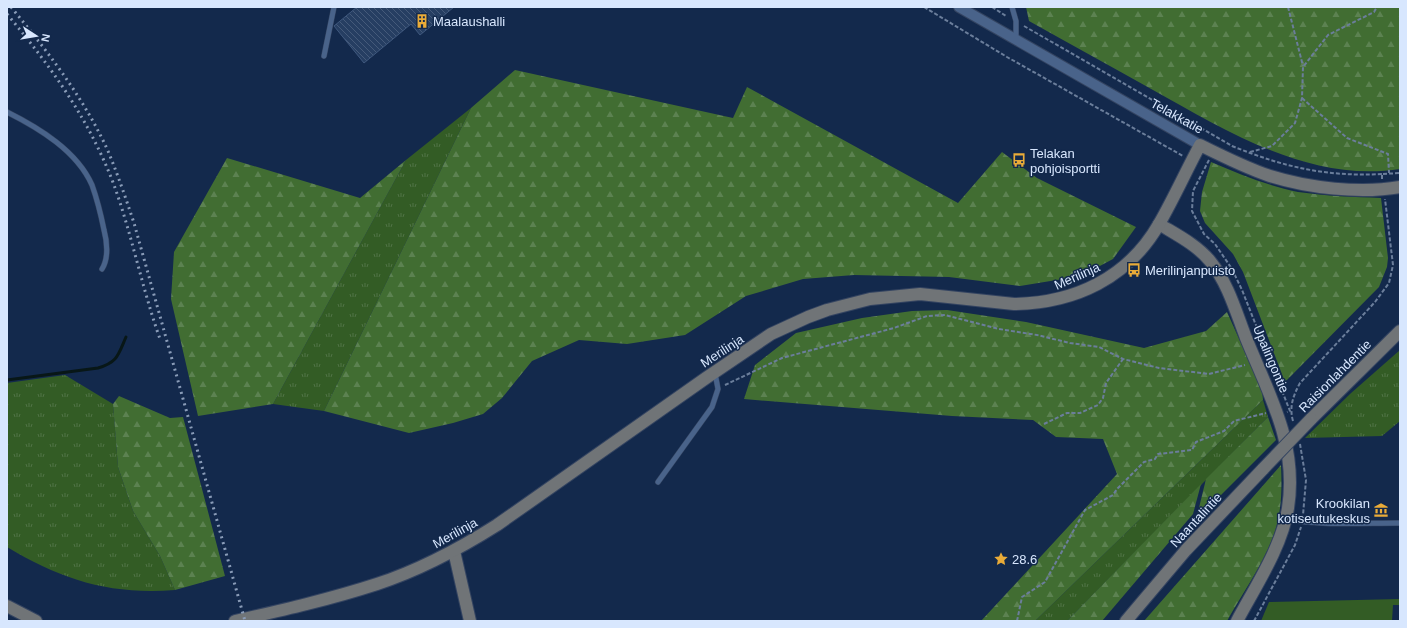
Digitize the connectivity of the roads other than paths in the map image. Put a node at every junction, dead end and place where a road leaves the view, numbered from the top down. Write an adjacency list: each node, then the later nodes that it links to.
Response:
1 (334, 7): 5 (lane)
2 (959, 7): 4 (street, Telakkatie)
3 (1012, 7): 4 (lane)
4 (1016, 41): 7 (street, Telakkatie)
5 (324, 56)
6 (7, 112): 10 (lane)
7 (1200, 145): 8 (street, Telakkatie); 9 (street, Merilinja)
8 (1400, 187)
9 (1159, 224): 14 (street, Merilinja); 17 (street, Upalingontie)
10 (102, 269)
11 (1400, 331): 13 (street, Raisionlahdentie)
12 (1400, 338): 13 (street)
13 (1366, 364): 15 (street, Raisionlahdentie, bridge)
14 (715, 372): 16 (lane); 19 (street, Merilinja)
15 (1290, 440): 24 (street, Naantalintie, bridge)
16 (658, 482)
17 (1286, 519): 18 (lane); 25 (street, Upalingontie)
18 (1400, 523)
19 (454, 551): 22 (street, Merilinja); 23 (street)
20 (7, 606): 21 (street)
21 (36, 621)
22 (236, 621)
23 (470, 621)
24 (1126, 621)
25 (1237, 621)

